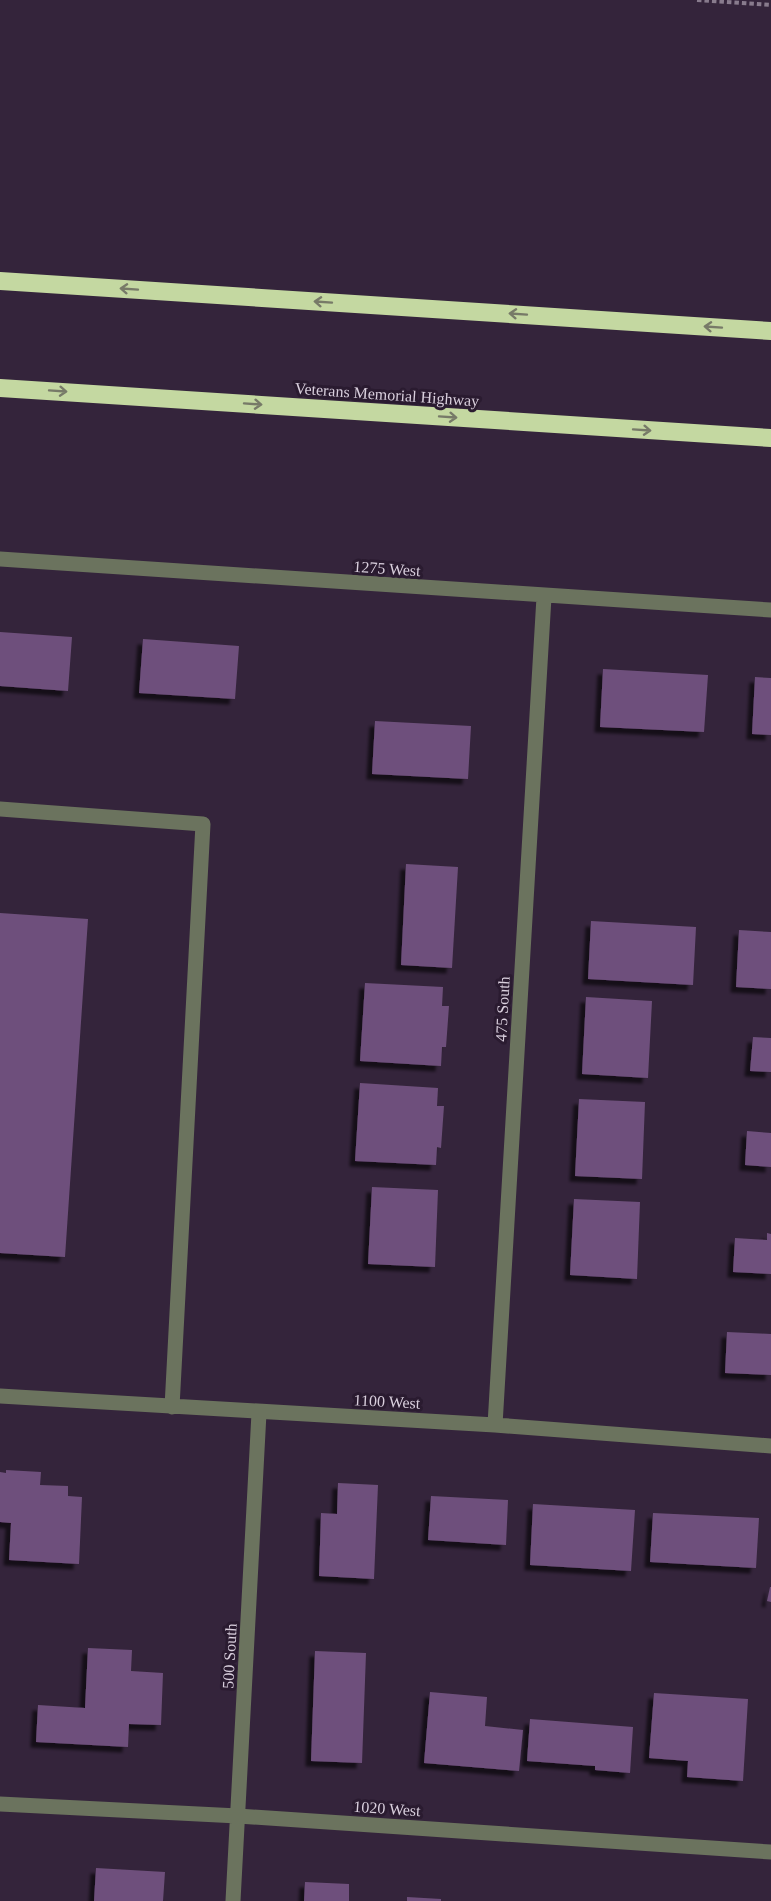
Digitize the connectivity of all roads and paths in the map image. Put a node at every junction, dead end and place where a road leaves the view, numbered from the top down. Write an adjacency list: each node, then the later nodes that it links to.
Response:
1 (697, 0): 2 (path)
2 (771, 5)
3 (0, 281): 4 (highway, one-way to 3)
4 (771, 331)
5 (0, 388): 6 (highway, Veterans Memorial Highway, one-way to 6)
6 (771, 438)
7 (0, 559): 8 (street, 1275 West)
8 (544, 597): 9 (street, 1275 West); 14 (street, 475 South)
9 (771, 610)
10 (0, 809): 12 (street)
11 (0, 1396): 12 (street, 1100 West)
12 (172, 1407): 13 (street, 1100 West)
13 (259, 1413): 14 (street, 1100 West); 17 (street, 500 South)
14 (495, 1425): 15 (street, 1100 West)
15 (771, 1446)
16 (0, 1804): 17 (street, 1020 West)
17 (238, 1816): 18 (street, 1020 West); 19 (street, 500 South)
18 (771, 1852)
19 (233, 1901)

